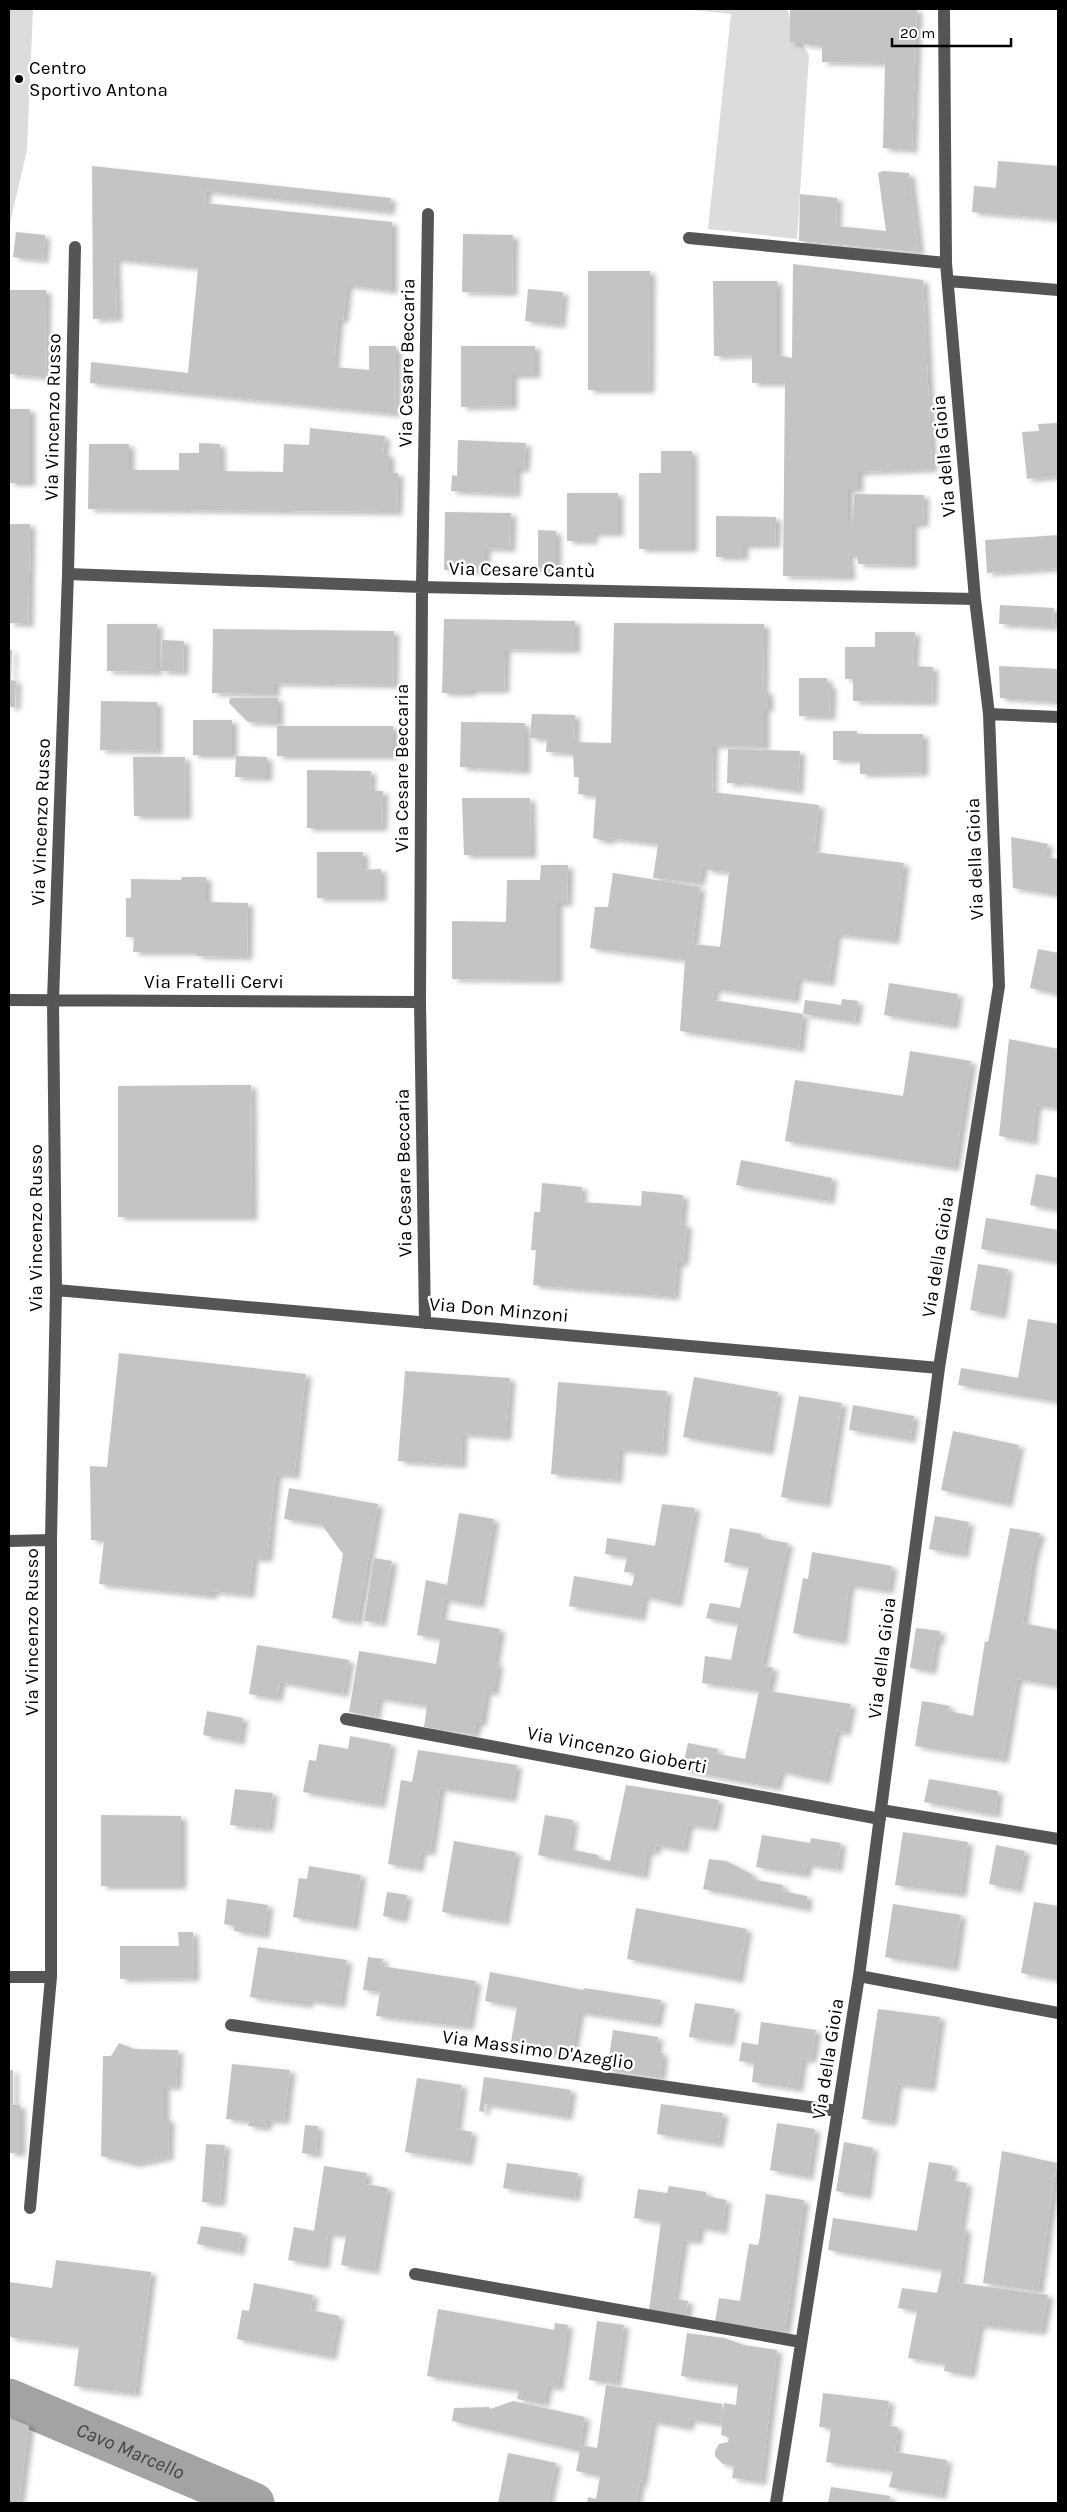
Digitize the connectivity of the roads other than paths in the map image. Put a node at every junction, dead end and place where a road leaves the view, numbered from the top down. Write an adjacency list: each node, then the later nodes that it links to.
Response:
1 (944, 9): 5 (street, Via della Gioia)
2 (428, 214): 9 (street, Via Cesare Beccaria)
3 (689, 238): 5 (street)
4 (75, 246): 8 (street, Via Vincenzo Russo)
5 (946, 263): 6 (street, Via della Gioia)
6 (948, 280): 7 (street); 10 (street, Via della Gioia)
7 (1058, 290)
8 (68, 574): 9 (street, Via Cesare Cantù); 14 (street, Via Vincenzo Russo)
9 (422, 587): 10 (street, Via Cesare Cantù); 15 (street, Via Cesare Beccaria)
10 (975, 598): 11 (street, Via della Gioia)
11 (989, 714): 12 (street); 18 (street, Via della Gioia)
12 (1058, 717)
13 (9, 1000): 14 (street, Via Fratelli Cervi)
14 (53, 1000): 15 (street, Via Fratelli Cervi); 16 (street, Via Vincenzo Russo)
15 (420, 1002): 17 (street, Via Cesare Beccaria)
16 (56, 1290): 17 (street, Via Don Minzoni); 20 (street, Via Vincenzo Russo)
17 (425, 1323): 18 (street, Via Don Minzoni)
18 (939, 1368): 22 (street, Via della Gioia)
19 (9, 1540): 20 (street)
20 (51, 1540): 24 (street, Via Vincenzo Russo)
21 (346, 1719): 22 (street, Via Vincenzo Gioberti)
22 (881, 1814): 23 (street, Via Vincenzo Gioberti); 25 (street, Via della Gioia)
23 (1058, 1839)
24 (51, 1976): 26 (street); 30 (street, Via Vincenzo Russo)
25 (859, 1976): 27 (street); 29 (street, Via della Gioia)
26 (9, 1977)
27 (1058, 2013)
28 (232, 2025): 29 (street, Via Massimo D'Azeglio)
29 (838, 2111): 32 (street, Via della Gioia)
30 (30, 2208)
31 (415, 2274): 32 (street)
32 (801, 2342): 33 (street, Via della Gioia)
33 (776, 2503)

